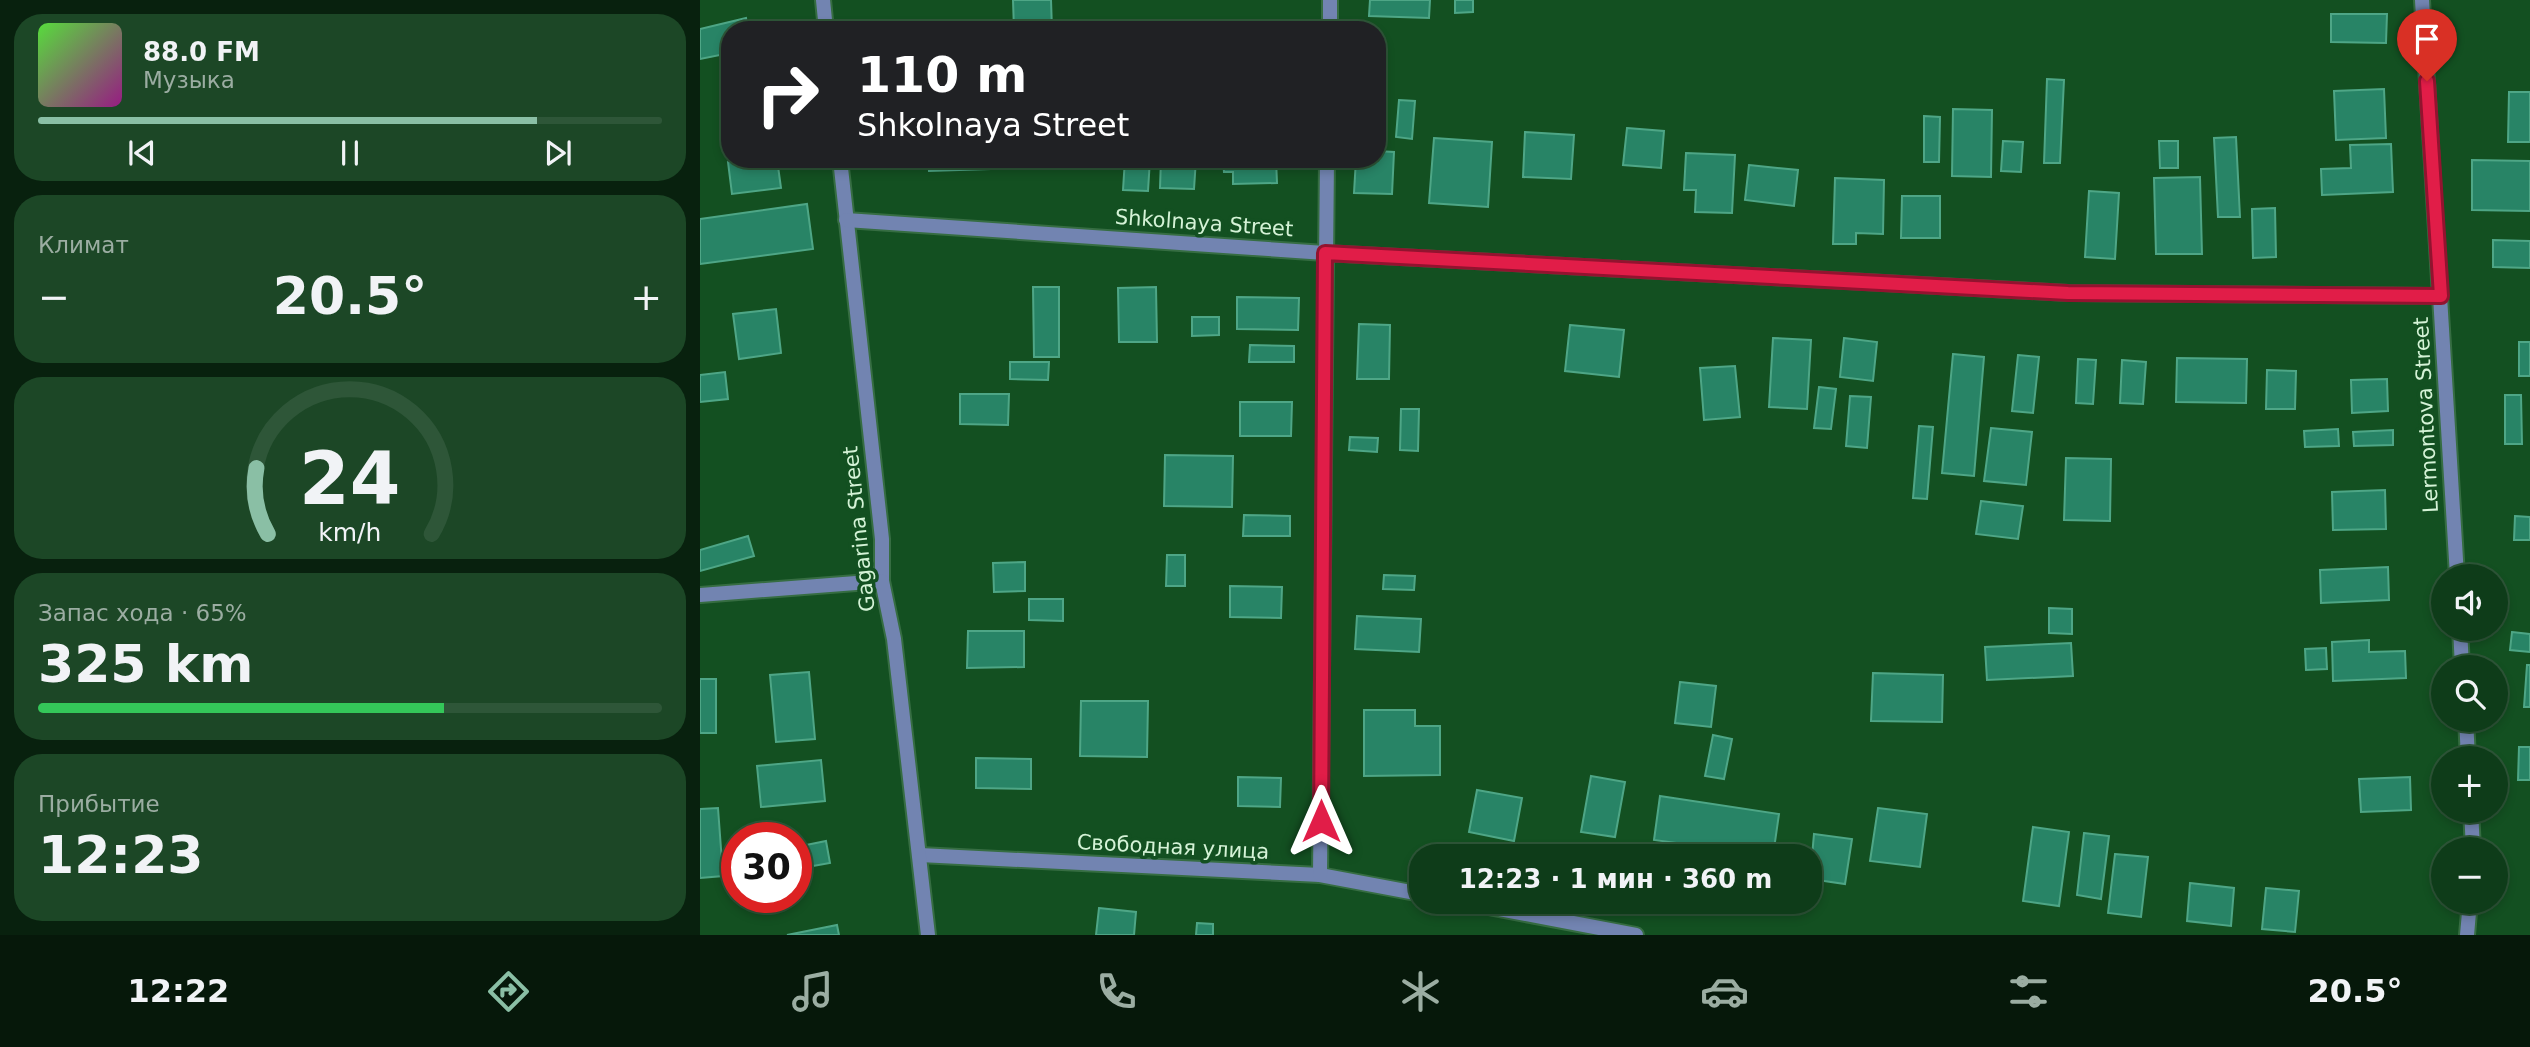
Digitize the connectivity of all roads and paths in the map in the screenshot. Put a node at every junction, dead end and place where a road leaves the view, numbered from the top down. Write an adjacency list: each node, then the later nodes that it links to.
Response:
1 (823, 0): 4 (street)
2 (1330, 0): 5 (street)
3 (2423, 0): 10 (street, Lermontova Street)
4 (825, 21)
5 (1330, 21)
6 (841, 168): 8 (street, Gagarina Street)
7 (1327, 168): 9 (street)
8 (846, 220): 9 (street, Shkolnaya Street); 12 (street, Gagarina Street)
9 (1325, 253): 10 (street, Shkolnaya Street); 15 (street)
10 (2441, 296): 11 (street, Lermontova Street)
11 (2456, 564)
12 (882, 581): 13 (street); 14 (street, Gagarina Street)
13 (700, 595)
14 (920, 855): 15 (street, Свободная улица); 19 (street, Gagarina Street)
15 (1320, 875): 16 (street, Свободная улица)
16 (1409, 892)
17 (1525, 914): 20 (street)
18 (2469, 914): 21 (street)
19 (928, 935)
20 (1636, 935)
21 (2467, 935)

